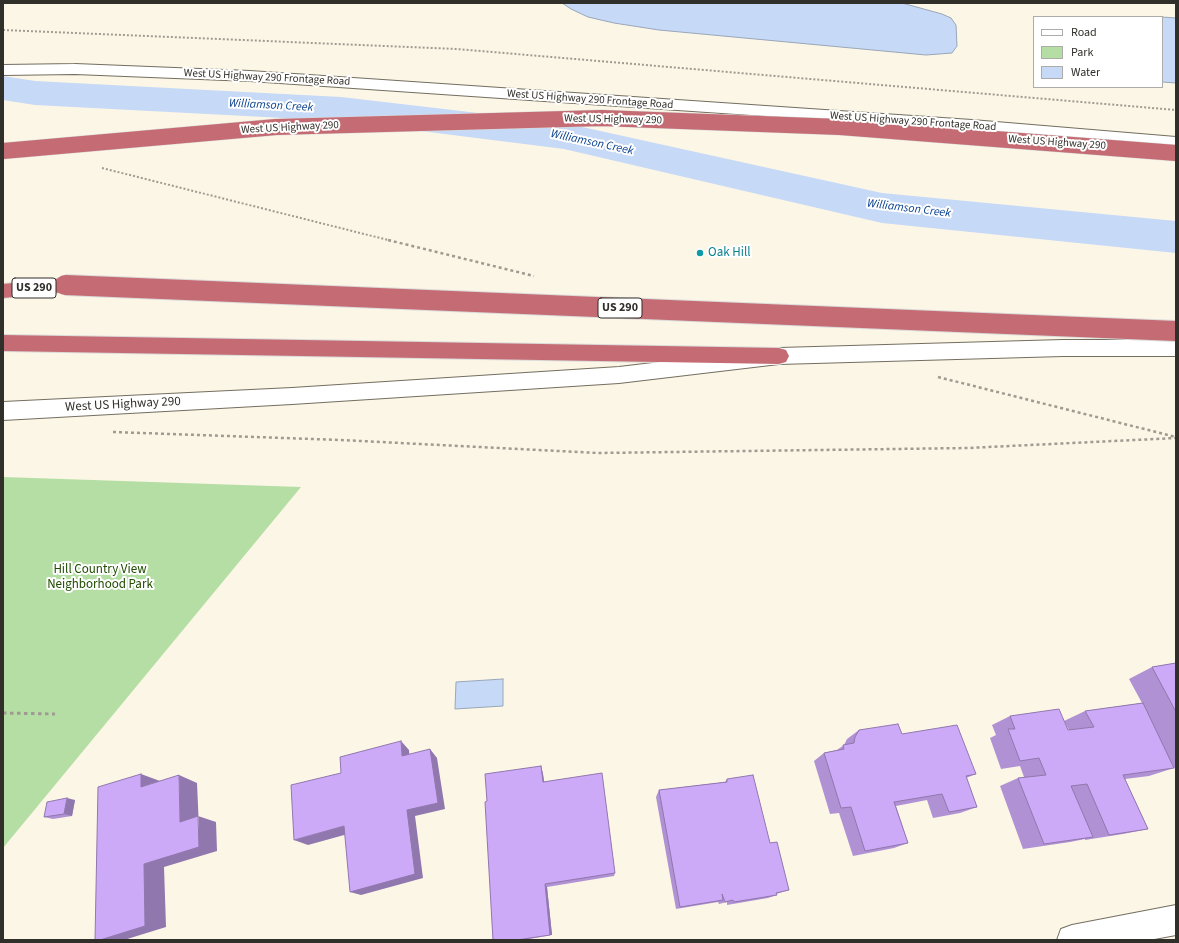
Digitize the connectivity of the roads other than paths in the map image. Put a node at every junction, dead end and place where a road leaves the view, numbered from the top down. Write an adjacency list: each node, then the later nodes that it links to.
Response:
1 (3, 56): 2 (main road)
2 (75, 69): 3 (main road, West US Highway 290 Frontage Road); 4 (main road, West US Highway 290 Frontage Road)
3 (3, 70)
4 (1176, 142)
5 (3, 151): 6 (highway, West US Highway 290, bridge)
6 (1176, 153)
7 (3, 291): 8 (highway, US 290, bridge)
8 (1176, 331)
9 (3, 343): 11 (highway)
10 (1176, 348): 11 (main road, West US Highway 290)
11 (779, 356): 12 (main road, West US Highway 290)
12 (3, 411)
13 (1176, 920): 14 (main road)
14 (1072, 940)

